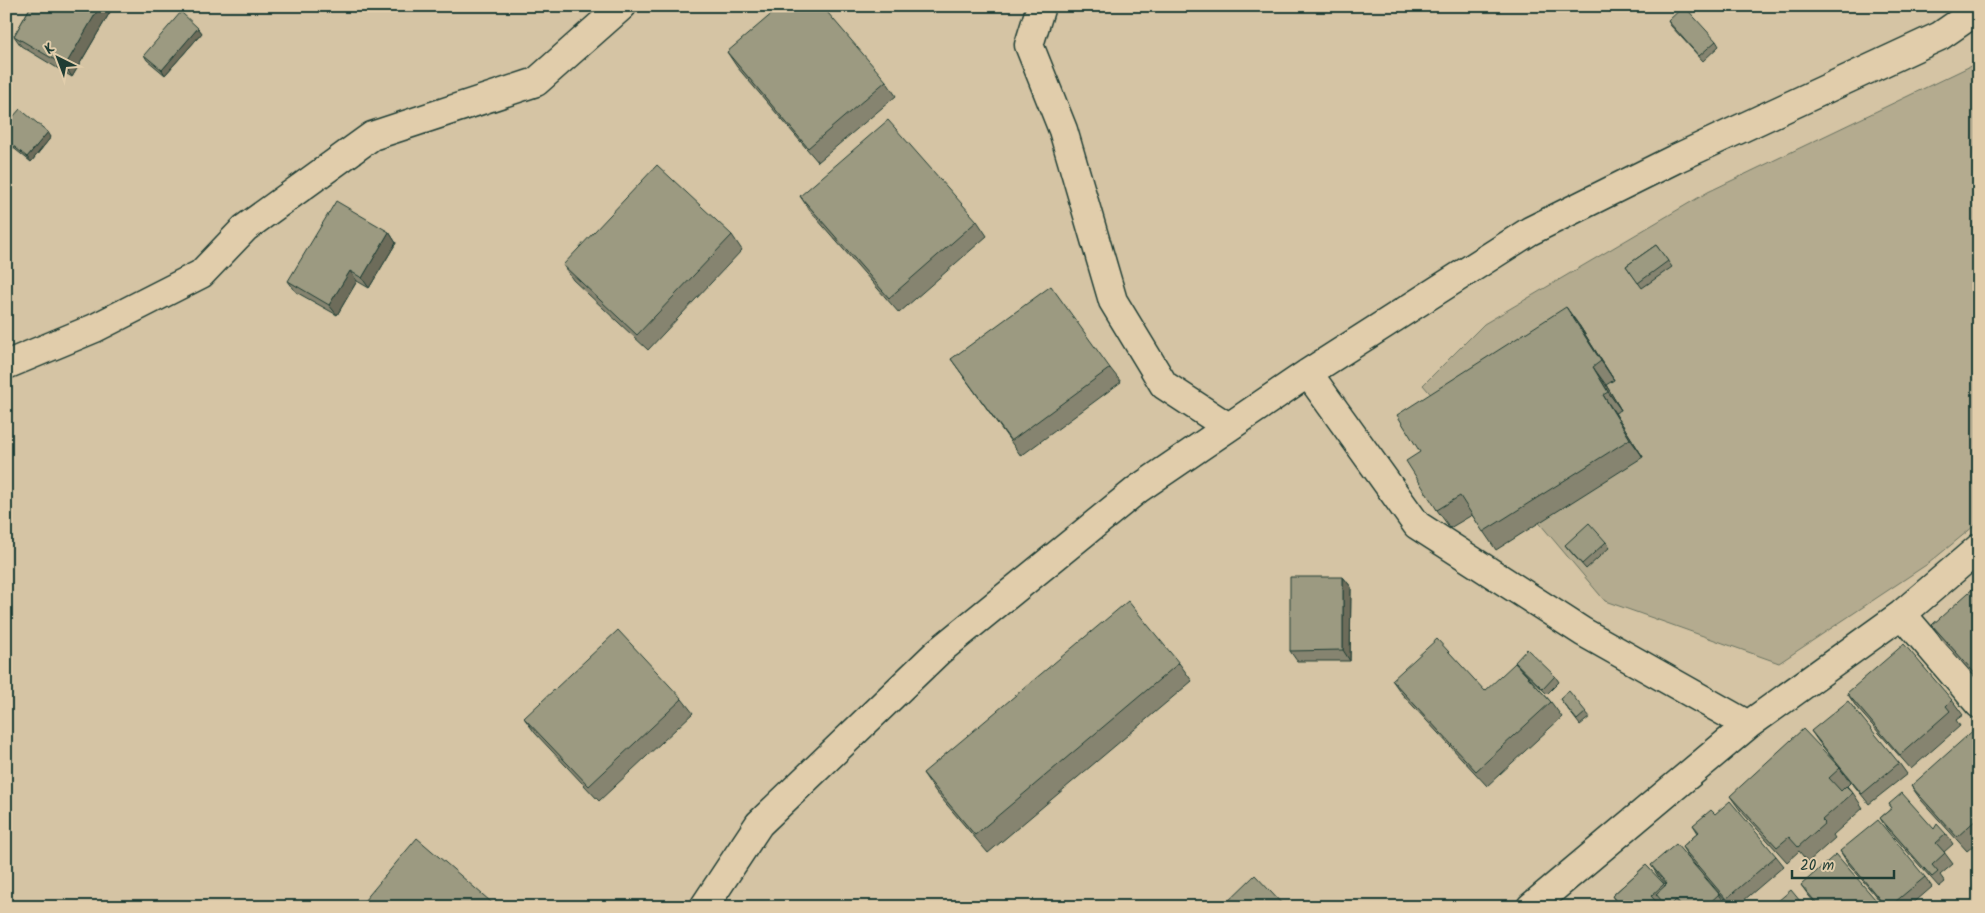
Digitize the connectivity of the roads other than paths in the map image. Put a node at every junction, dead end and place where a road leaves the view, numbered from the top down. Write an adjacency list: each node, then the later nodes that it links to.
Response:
1 (622, 6): 4 (street)
2 (1041, 6): 6 (street)
3 (1979, 9): 5 (street)
4 (6, 365)
5 (1308, 373): 6 (street); 10 (street)
6 (1228, 428): 11 (street)
7 (1979, 548): 8 (street)
8 (1902, 614): 9 (street); 10 (street)
9 (1979, 704)
10 (1748, 725): 12 (street)
11 (704, 907)
12 (1531, 907)

